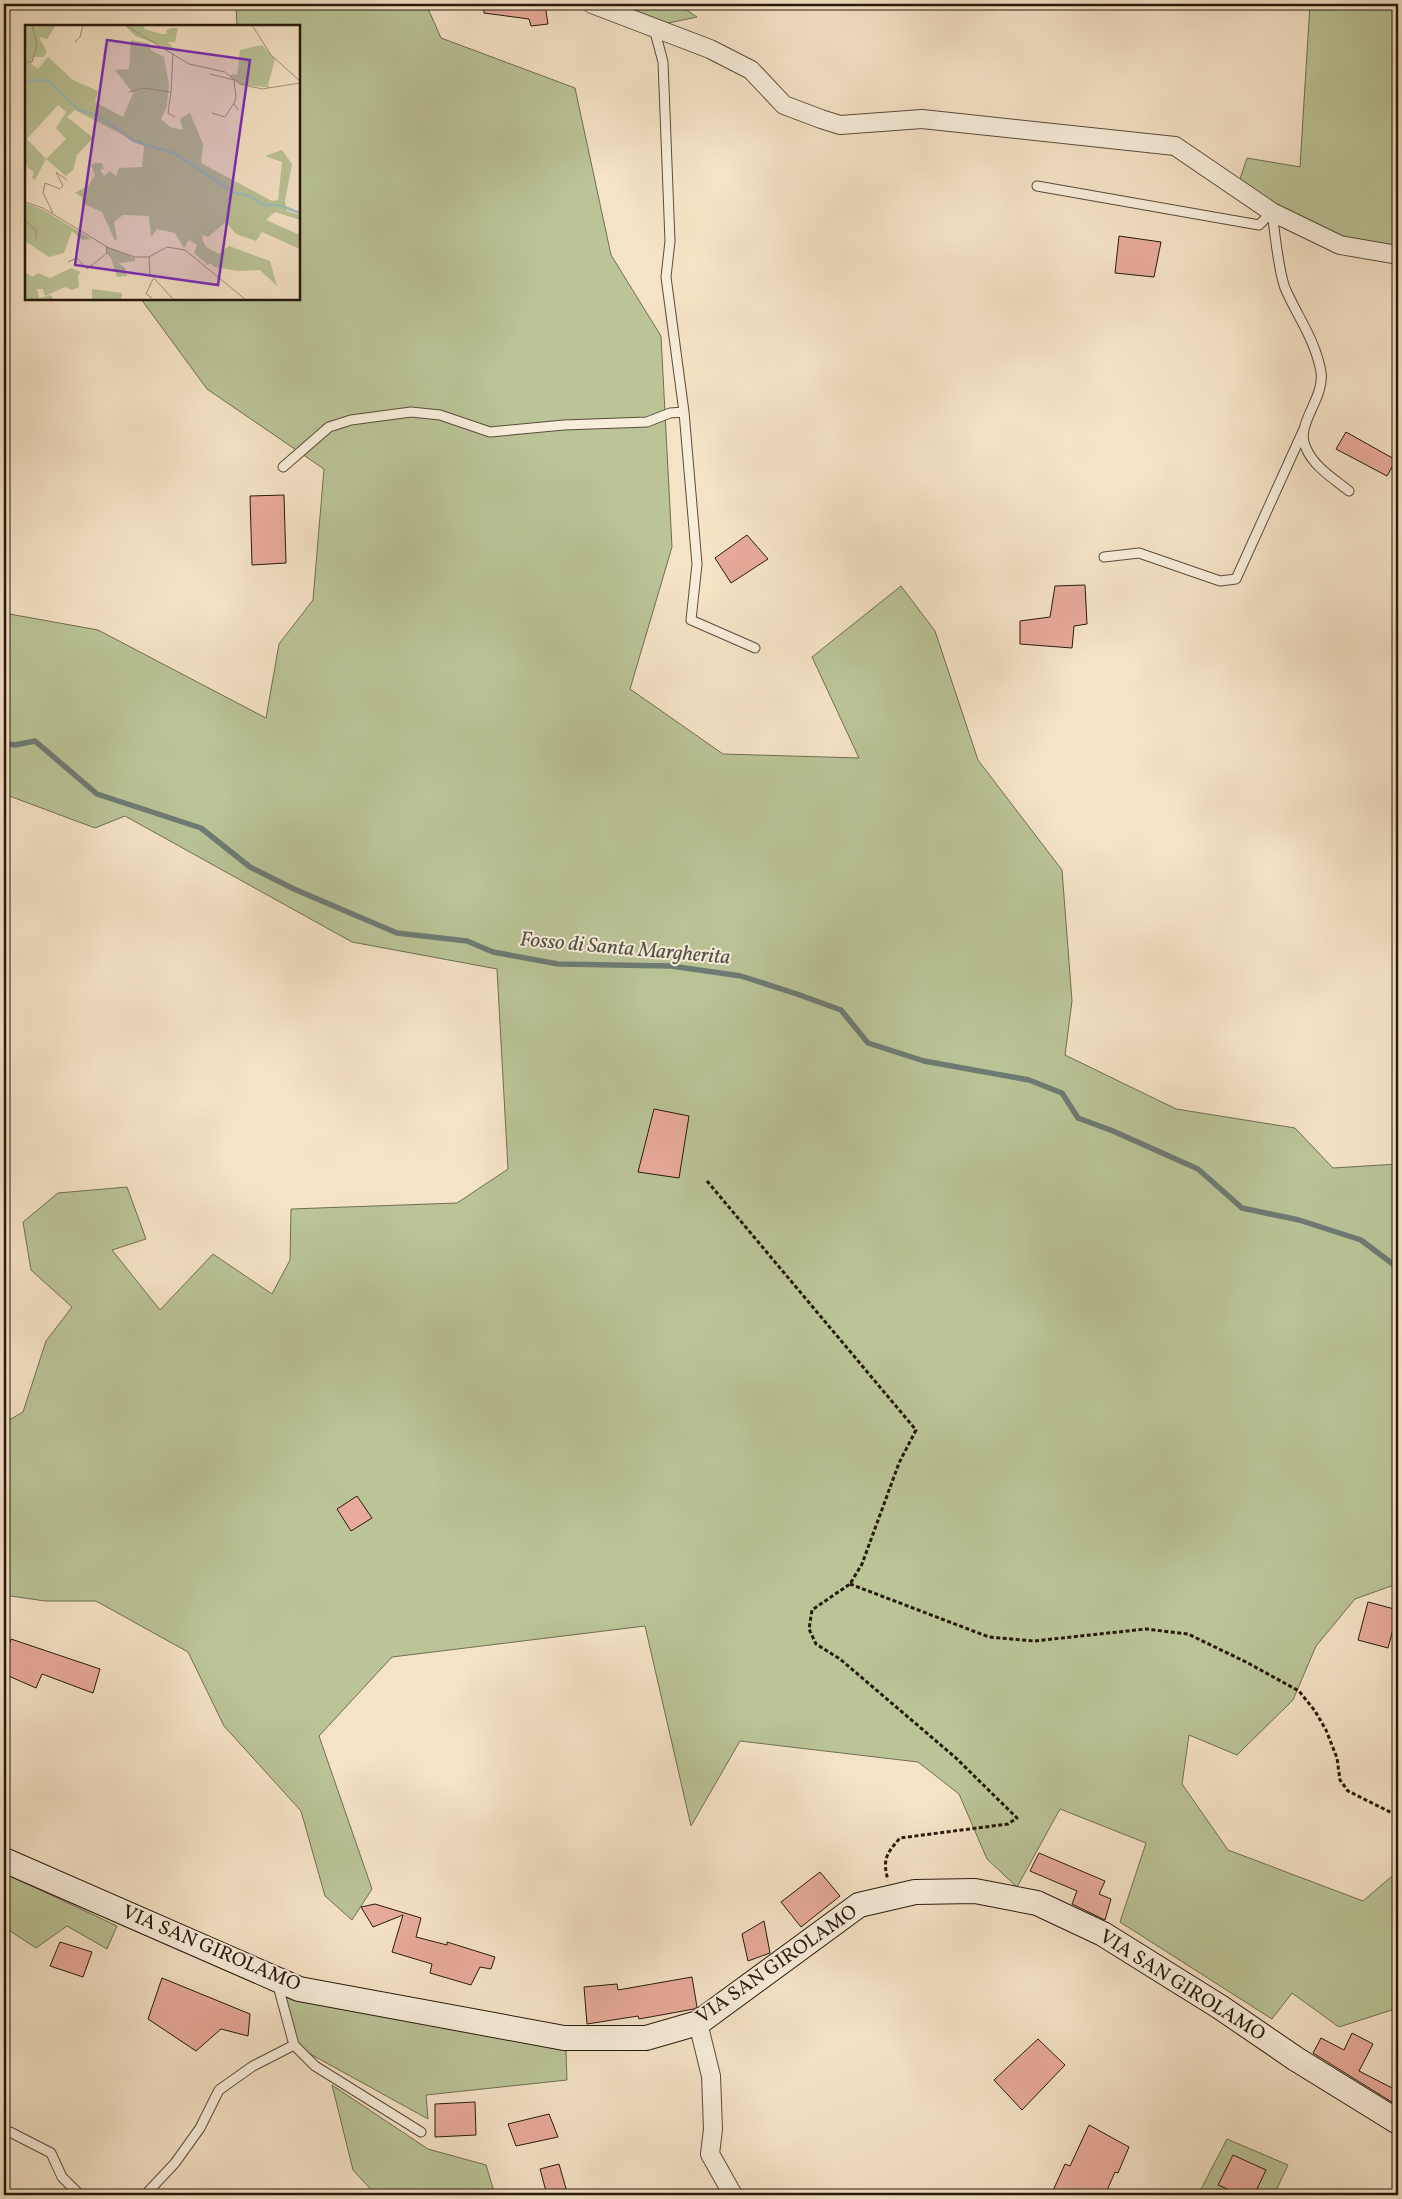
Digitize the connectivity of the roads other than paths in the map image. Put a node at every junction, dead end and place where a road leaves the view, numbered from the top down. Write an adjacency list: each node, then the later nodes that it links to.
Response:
1 (592, 4): 2 (street)
2 (654, 26): 4 (street); 6 (lane)
3 (1037, 186): 4 (lane)
4 (1272, 212): 5 (street); 7 (lane)
5 (1398, 255)
6 (684, 412): 8 (lane); 11 (lane)
7 (1303, 430): 9 (lane); 10 (lane)
8 (283, 467)
9 (1349, 491)
10 (1104, 556)
11 (755, 648)
12 (4, 1860): 13 (street, VIA SAN GIROLAMO)
13 (276, 1979): 14 (street, VIA SAN GIROLAMO); 15 (lane)
14 (698, 2023): 16 (street, VIA SAN GIROLAMO); 21 (street)
15 (294, 2045): 18 (lane); 20 (lane)
16 (1398, 2122)
17 (4, 2131): 19 (lane)
18 (421, 2132)
19 (80, 2195)
20 (145, 2195)
21 (733, 2195)

